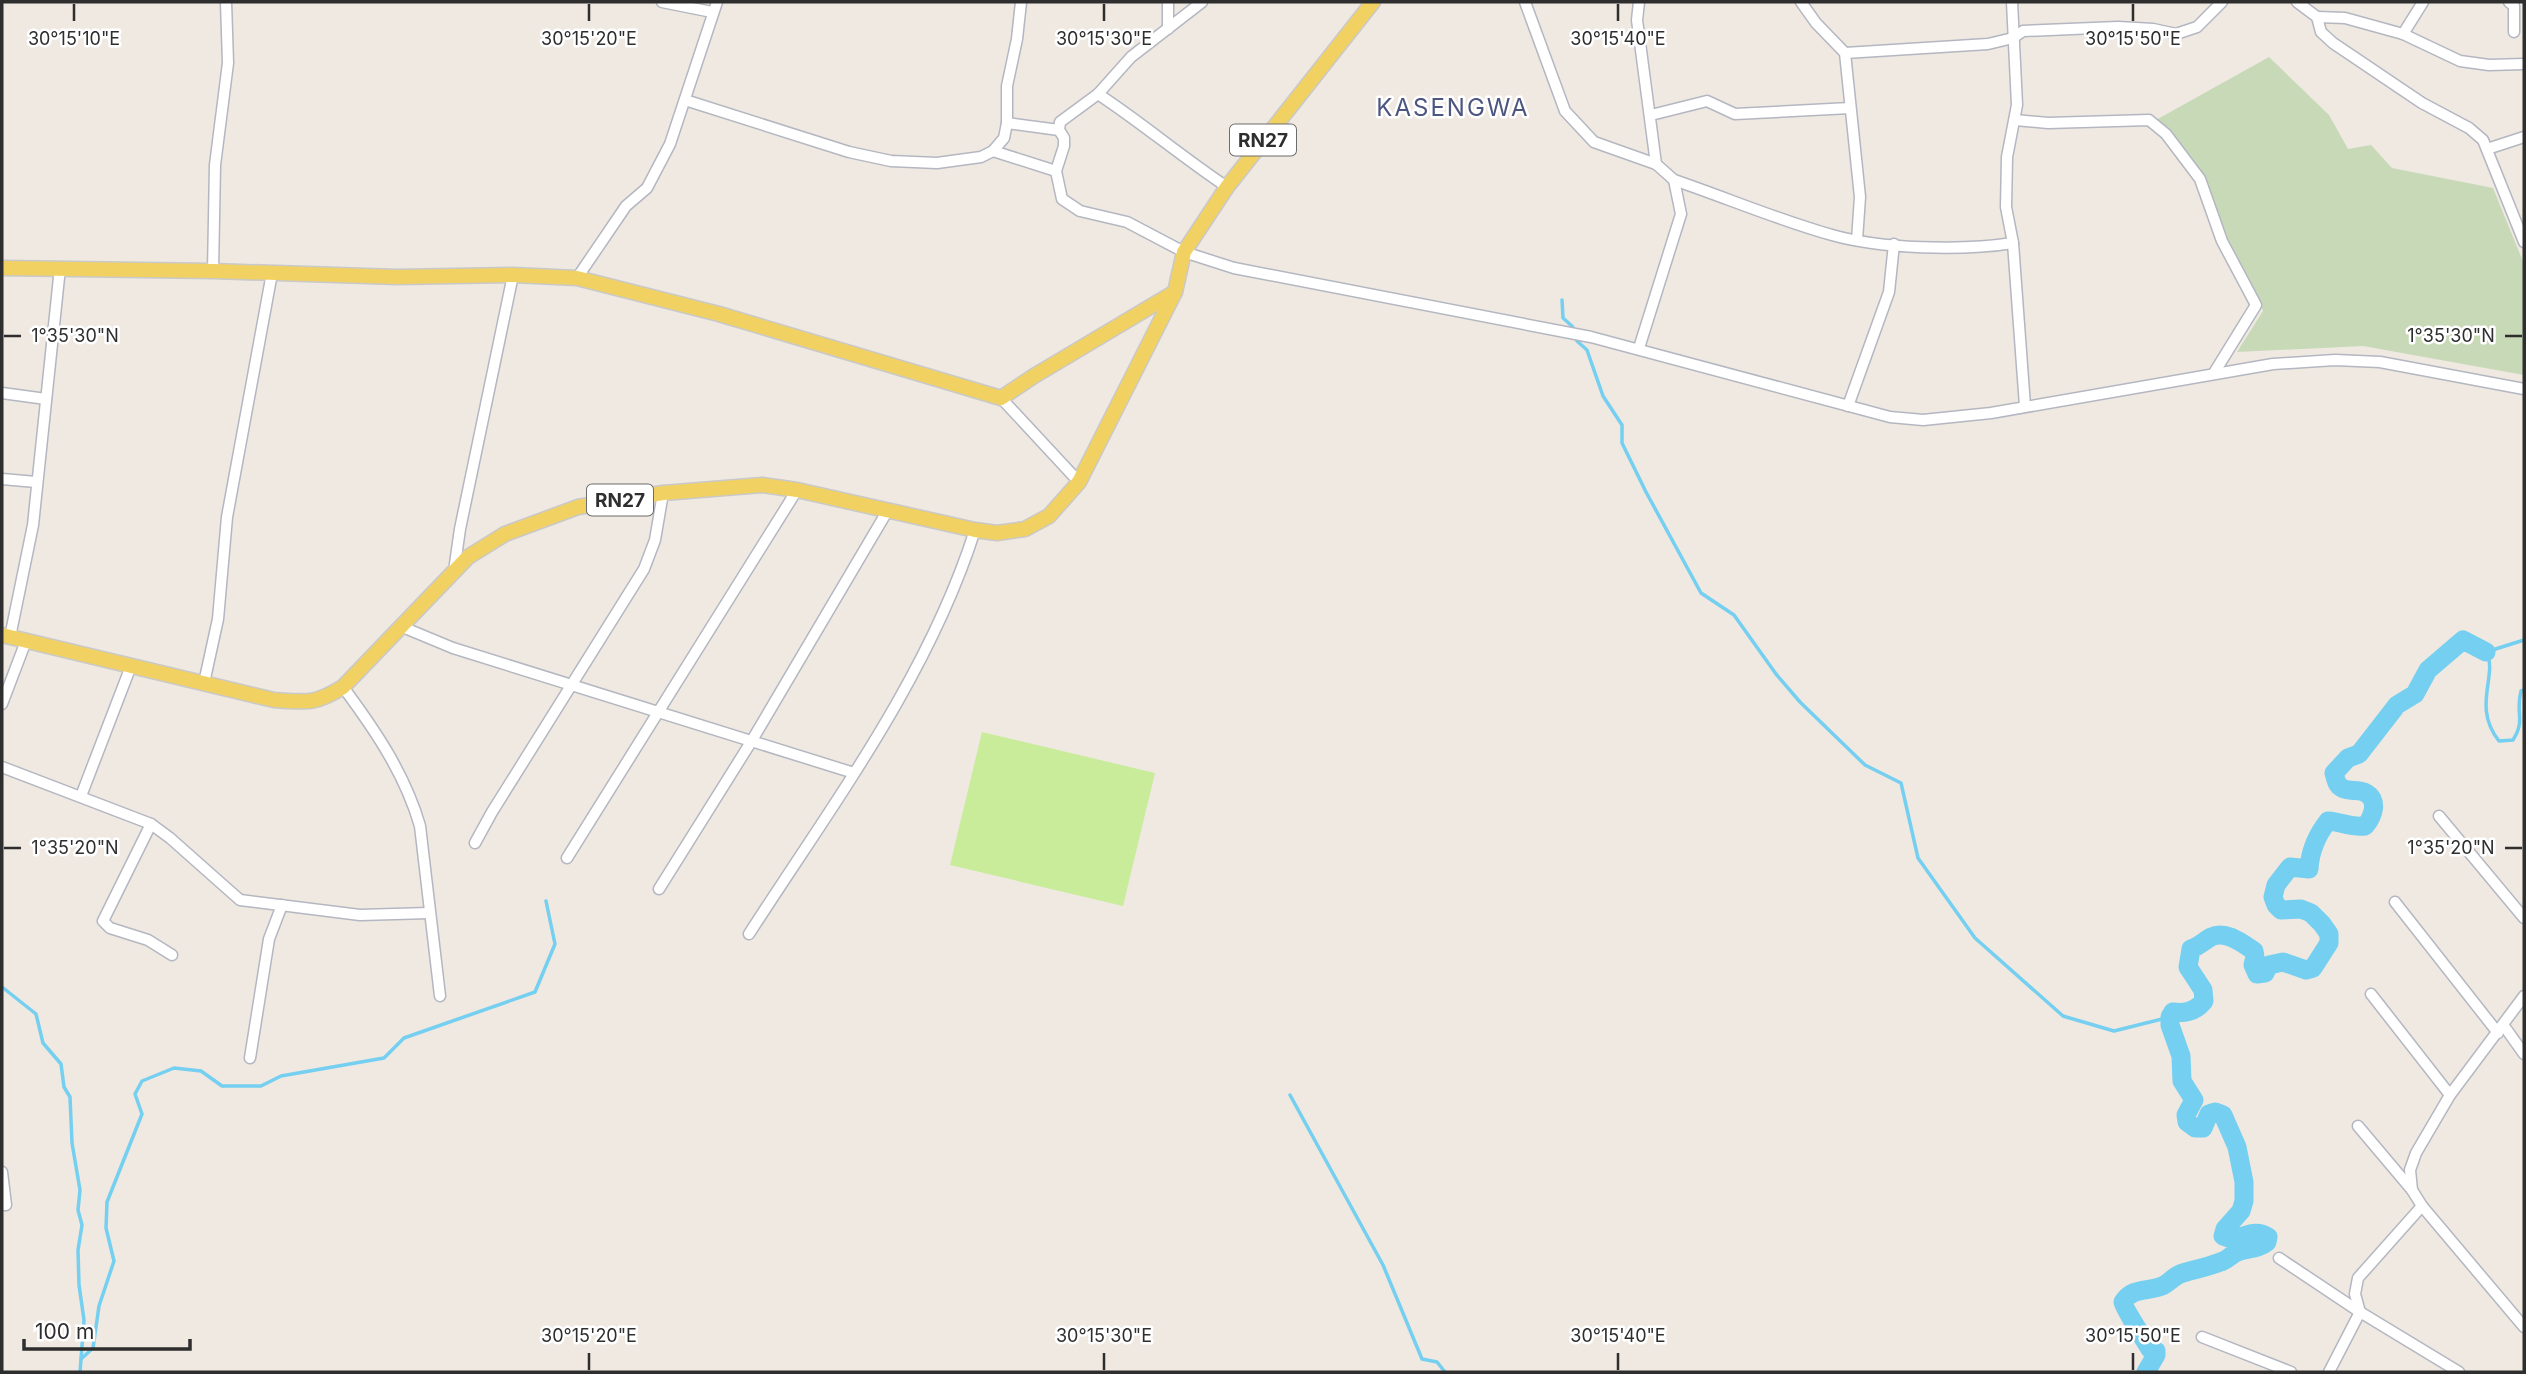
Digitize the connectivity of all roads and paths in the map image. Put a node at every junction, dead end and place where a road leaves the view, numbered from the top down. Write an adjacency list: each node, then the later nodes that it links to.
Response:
1 (226, 2): 45 (street)
2 (662, 2): 15 (street)
3 (1021, 2): 28 (street)
4 (1168, 2): 17 (street)
5 (1202, 2): 17 (street)
6 (1373, 2): 36 (main road, RN27)
7 (1525, 2): 33 (street)
8 (1639, 2): 26 (street)
9 (1801, 2): 21 (street)
10 (2012, 2): 20 (street)
11 (2222, 2): 20 (street)
12 (2297, 2): 16 (street)
13 (2423, 2): 19 (street)
14 (2509, 2): 18 (street)
15 (715, 7): 24 (street)
16 (2317, 17): 19 (street); 31 (street)
17 (1168, 29): 23 (street)
18 (2514, 32)
19 (2403, 34): 22 (street)
20 (2013, 38): 21 (street); 27 (street)
21 (1845, 53): 25 (street)
22 (2524, 64)
23 (1098, 94): 29 (street); 36 (street)
24 (685, 100): 32 (street); 48 (street)
25 (1850, 108): 26 (street); 38 (street)
26 (1651, 115): 33 (street)
27 (2015, 120): 40 (street); 51 (street)
28 (1007, 123): 29 (street); 32 (street)
29 (1059, 130): 34 (street)
30 (2524, 137): 31 (street)
31 (2487, 149): 37 (street)
32 (993, 151): 34 (street)
33 (1656, 164): 35 (street)
34 (1056, 172): 42 (street)
35 (1674, 180): 38 (street); 50 (street)
36 (1227, 187): 42 (main road, RN27)
37 (2520, 222): 39 (street)
38 (1857, 240): 41 (street)
39 (2524, 242)
40 (2013, 243): 41 (street); 57 (street)
41 (1894, 244): 56 (street)
42 (1184, 252): 49 (main road, RN27); 50 (street)
43 (2, 268): 44 (main road)
44 (60, 268): 45 (main road); 55 (street)
45 (213, 271): 46 (main road)
46 (272, 273): 47 (main road); 70 (street)
47 (513, 275): 48 (main road); 65 (street)
48 (577, 278): 54 (main road)
49 (1175, 292): 54 (main road); 60 (main road, RN27)
50 (1639, 348): 56 (street)
51 (2214, 373): 52 (street); 57 (street)
52 (2524, 389)
53 (2, 393): 55 (street)
54 (1001, 398): 60 (street)
55 (46, 399): 59 (street)
56 (1848, 406): 57 (street)
57 (2025, 406)
58 (2, 479): 59 (street)
59 (36, 482): 67 (street)
60 (1079, 482): 64 (main road, RN27)
61 (797, 490): 62 (main road, RN27); 63 (main road, RN27); 74 (street)
62 (663, 493): 65 (main road, RN27); 71 (street)
63 (888, 510): 64 (main road, RN27); 75 (street)
64 (975, 530): 77 (street)
65 (454, 571): 66 (main road, RN27)
66 (400, 626): 71 (street); 72 (main road, RN27)
67 (6, 636): 68 (main road, RN27)
68 (26, 641): 69 (main road, RN27); 73 (street)
69 (131, 666): 70 (main road, RN27); 78 (street)
70 (204, 683): 72 (main road, RN27)
71 (573, 684): 74 (street); 81 (street)
72 (343, 687): 86 (street)
73 (2, 704)
74 (660, 712): 75 (street); 82 (street)
75 (751, 742): 77 (street); 83 (street)
76 (2, 767): 78 (street)
77 (853, 772): 88 (street)
78 (81, 796): 80 (street)
79 (2439, 816): 87 (street)
80 (151, 824): 85 (street); 89 (street)
81 (475, 843)
82 (567, 858)
83 (659, 889)
84 (2395, 902): 93 (street)
85 (282, 905): 86 (street); 95 (street)
86 (429, 913): 91 (street)
87 (2524, 918)
88 (749, 934)
89 (172, 955)
90 (2371, 994): 96 (street)
91 (440, 996)
92 (2524, 996): 93 (street)
93 (2501, 1029): 94 (street); 96 (street)
94 (2524, 1054)
95 (250, 1058)
96 (2450, 1095): 99 (street)
97 (2358, 1126): 99 (street)
98 (2, 1172): 100 (street)
99 (2412, 1190): 101 (street)
100 (2, 1205)
101 (2422, 1206): 103 (street); 104 (street)
102 (2279, 1258): 103 (street)
103 (2360, 1312): 107 (street); 108 (street)
104 (2522, 1320)
105 (2202, 1337): 106 (street)
106 (2291, 1372)
107 (2329, 1372)
108 (2459, 1372)

